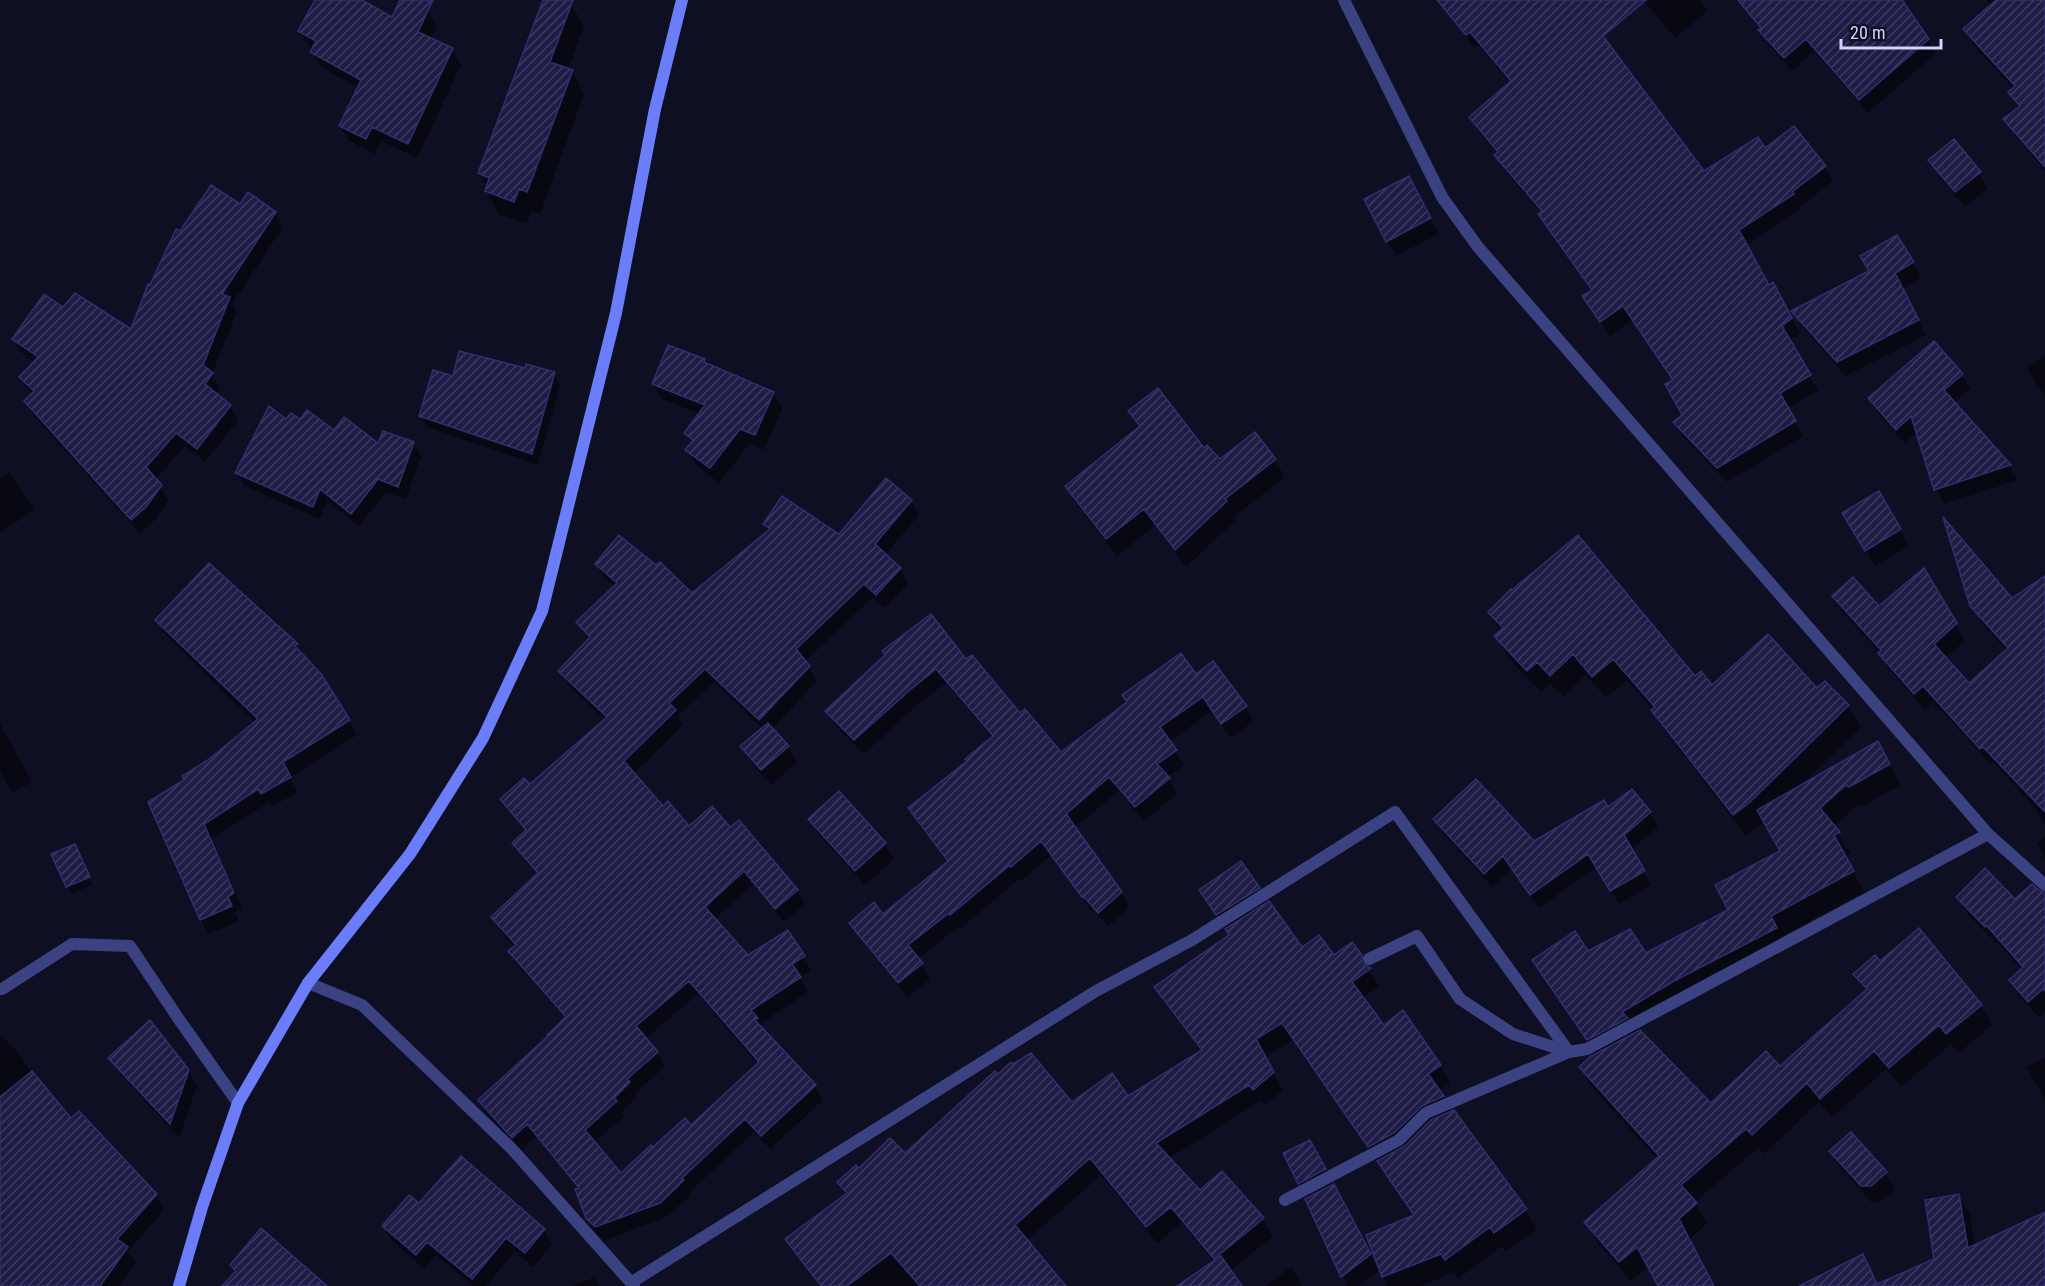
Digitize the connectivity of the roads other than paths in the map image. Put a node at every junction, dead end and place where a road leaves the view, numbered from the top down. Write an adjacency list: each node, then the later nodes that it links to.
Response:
1 (682, 0): 6 (street)
2 (1344, 0): 3 (street)
3 (1988, 834): 4 (street); 8 (street)
4 (2045, 885)
5 (1370, 959): 8 (street)
6 (308, 983): 9 (street); 11 (street)
7 (0, 989): 9 (street)
8 (1569, 1052): 10 (street); 11 (street)
9 (238, 1103): 12 (street)
10 (1284, 1200)
11 (633, 1284)
12 (179, 1286)

